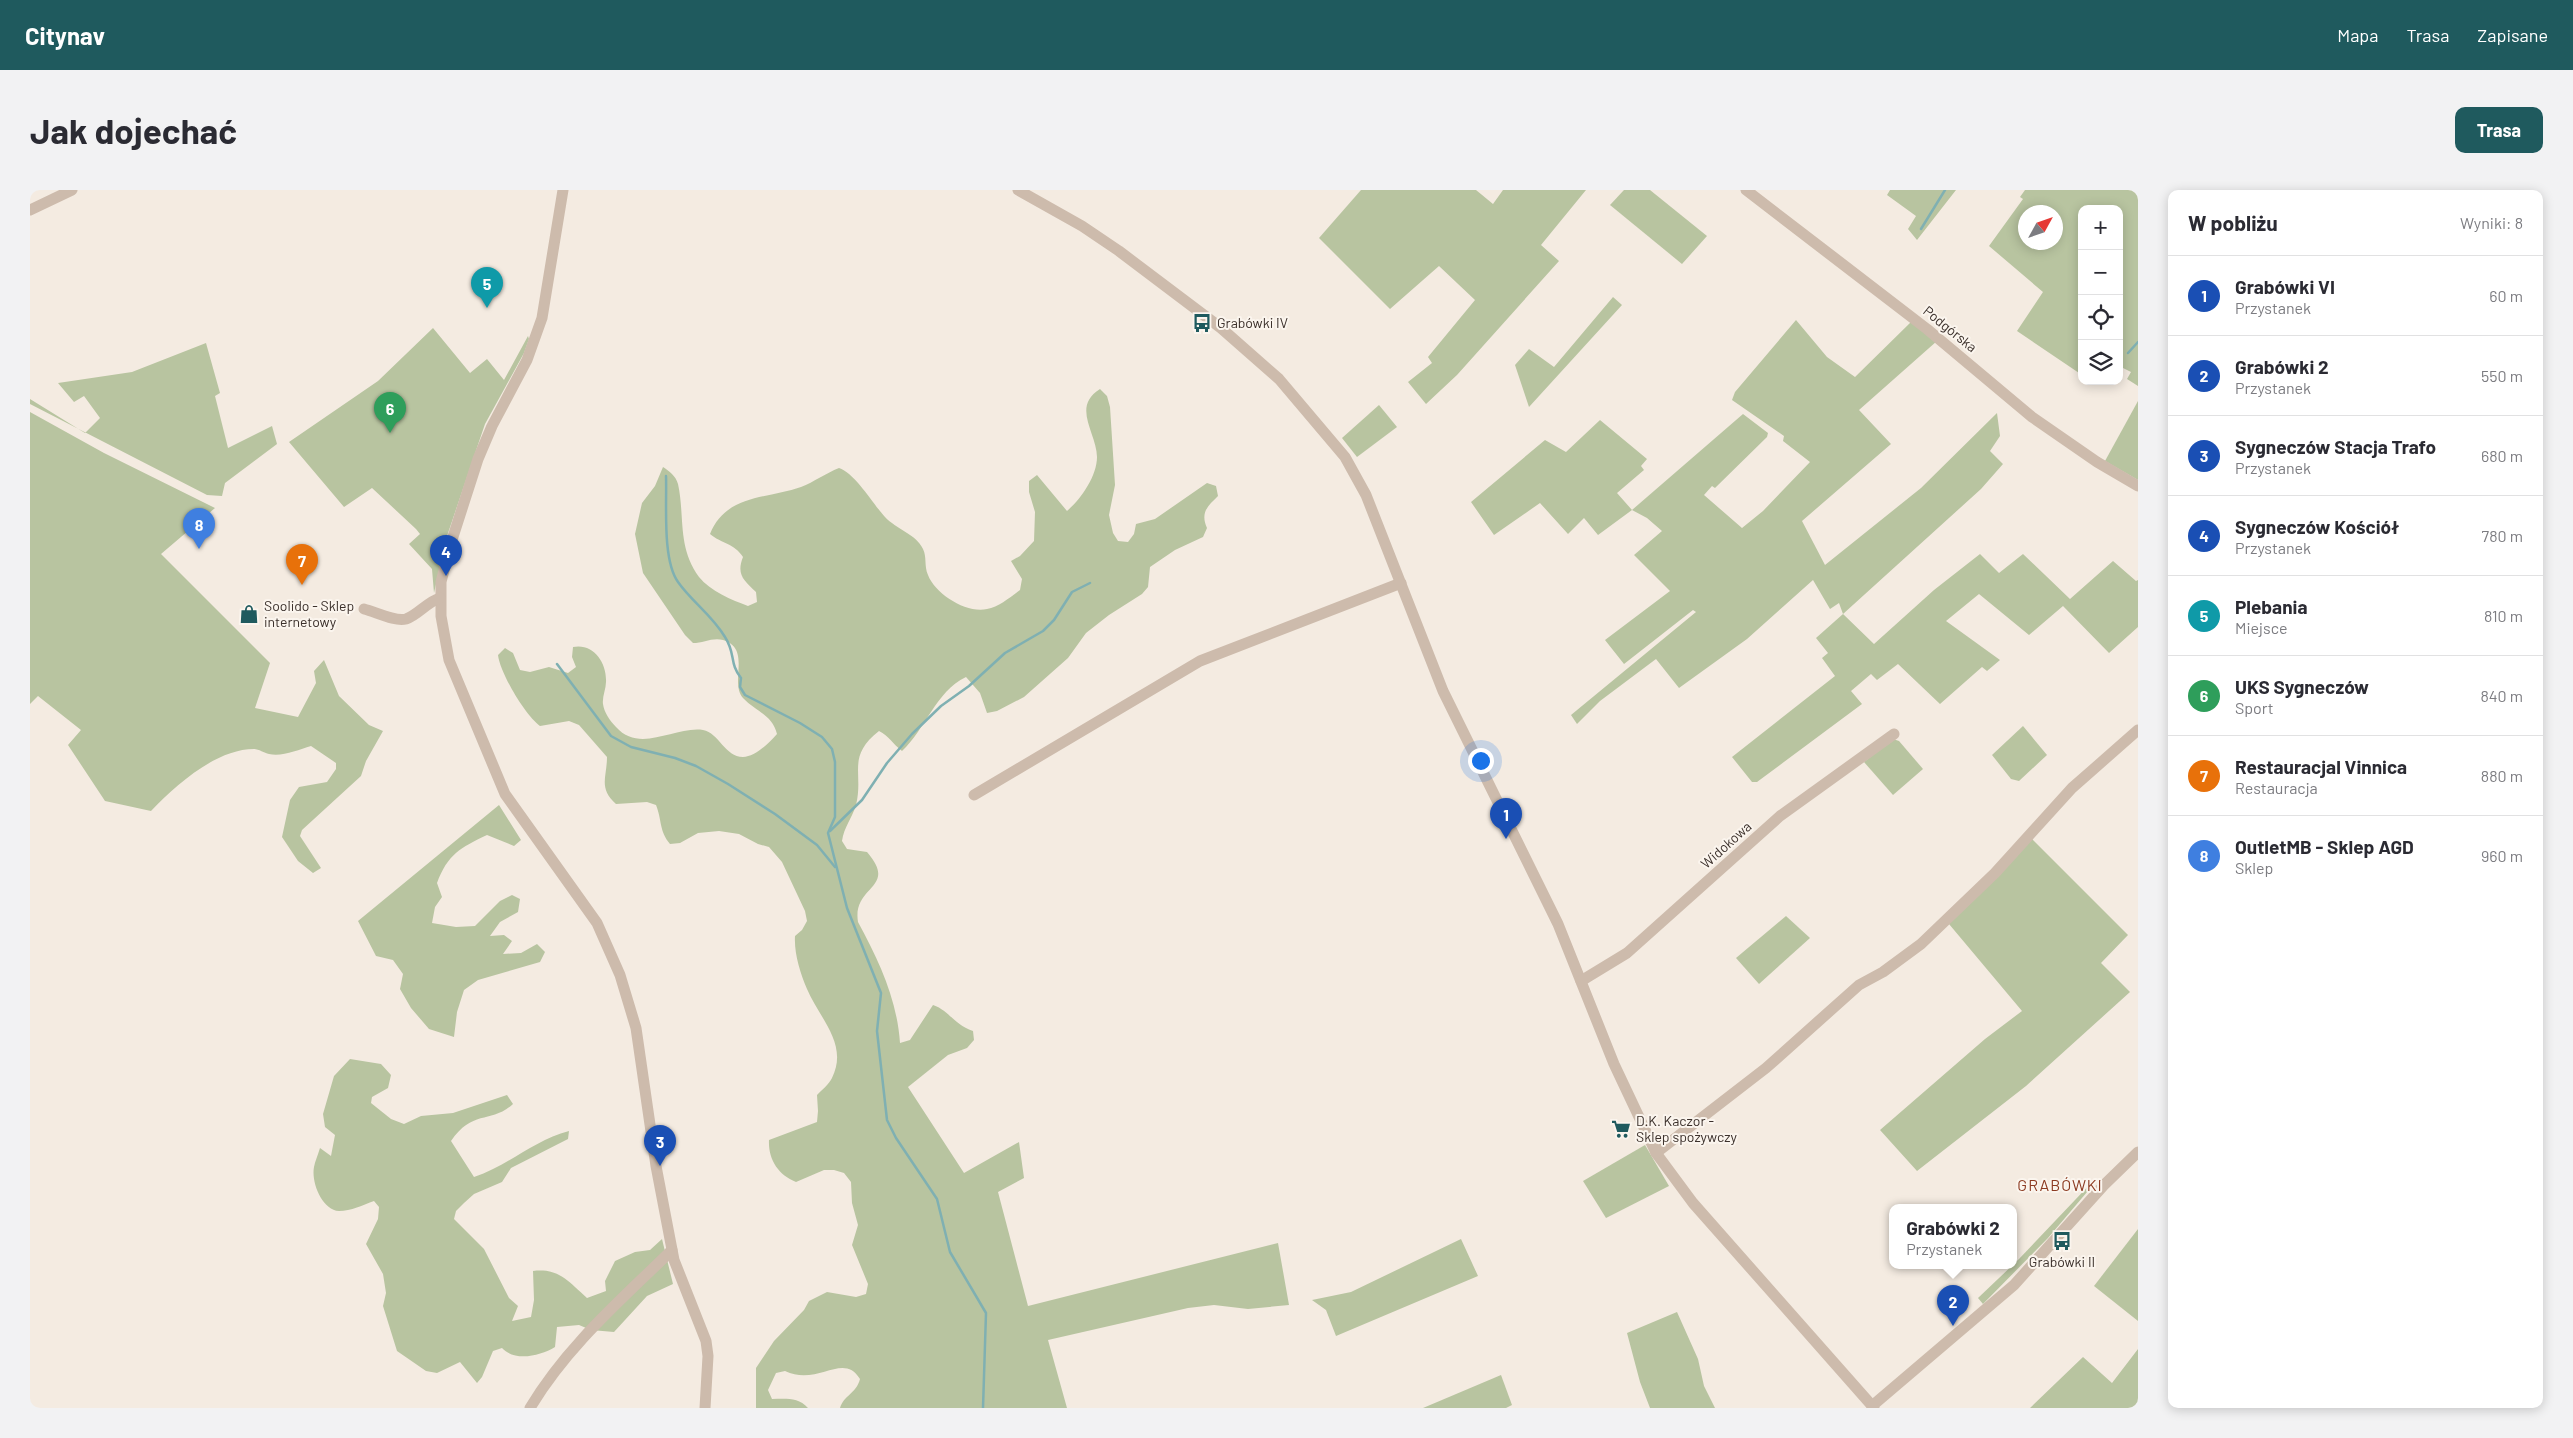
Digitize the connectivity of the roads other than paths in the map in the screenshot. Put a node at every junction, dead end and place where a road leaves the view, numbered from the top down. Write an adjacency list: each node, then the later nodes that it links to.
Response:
1 (72, 190): 5 (street)
2 (563, 190): 8 (street)
3 (1018, 190): 7 (street)
4 (1746, 190): 6 (street, Podgórska)
5 (30, 210)
6 (2138, 486)
7 (1401, 583): 12 (street); 13 (street)
8 (440, 598): 9 (street); 16 (street)
9 (364, 609)
10 (2138, 730): 15 (street)
11 (1894, 734): 13 (street, Widokowa)
12 (974, 795)
13 (1581, 982): 15 (street)
14 (2138, 1152): 17 (street)
15 (1656, 1153): 17 (street)
16 (672, 1250): 18 (street); 19 (street)
17 (1873, 1407)
18 (530, 1408)
19 (705, 1408)

